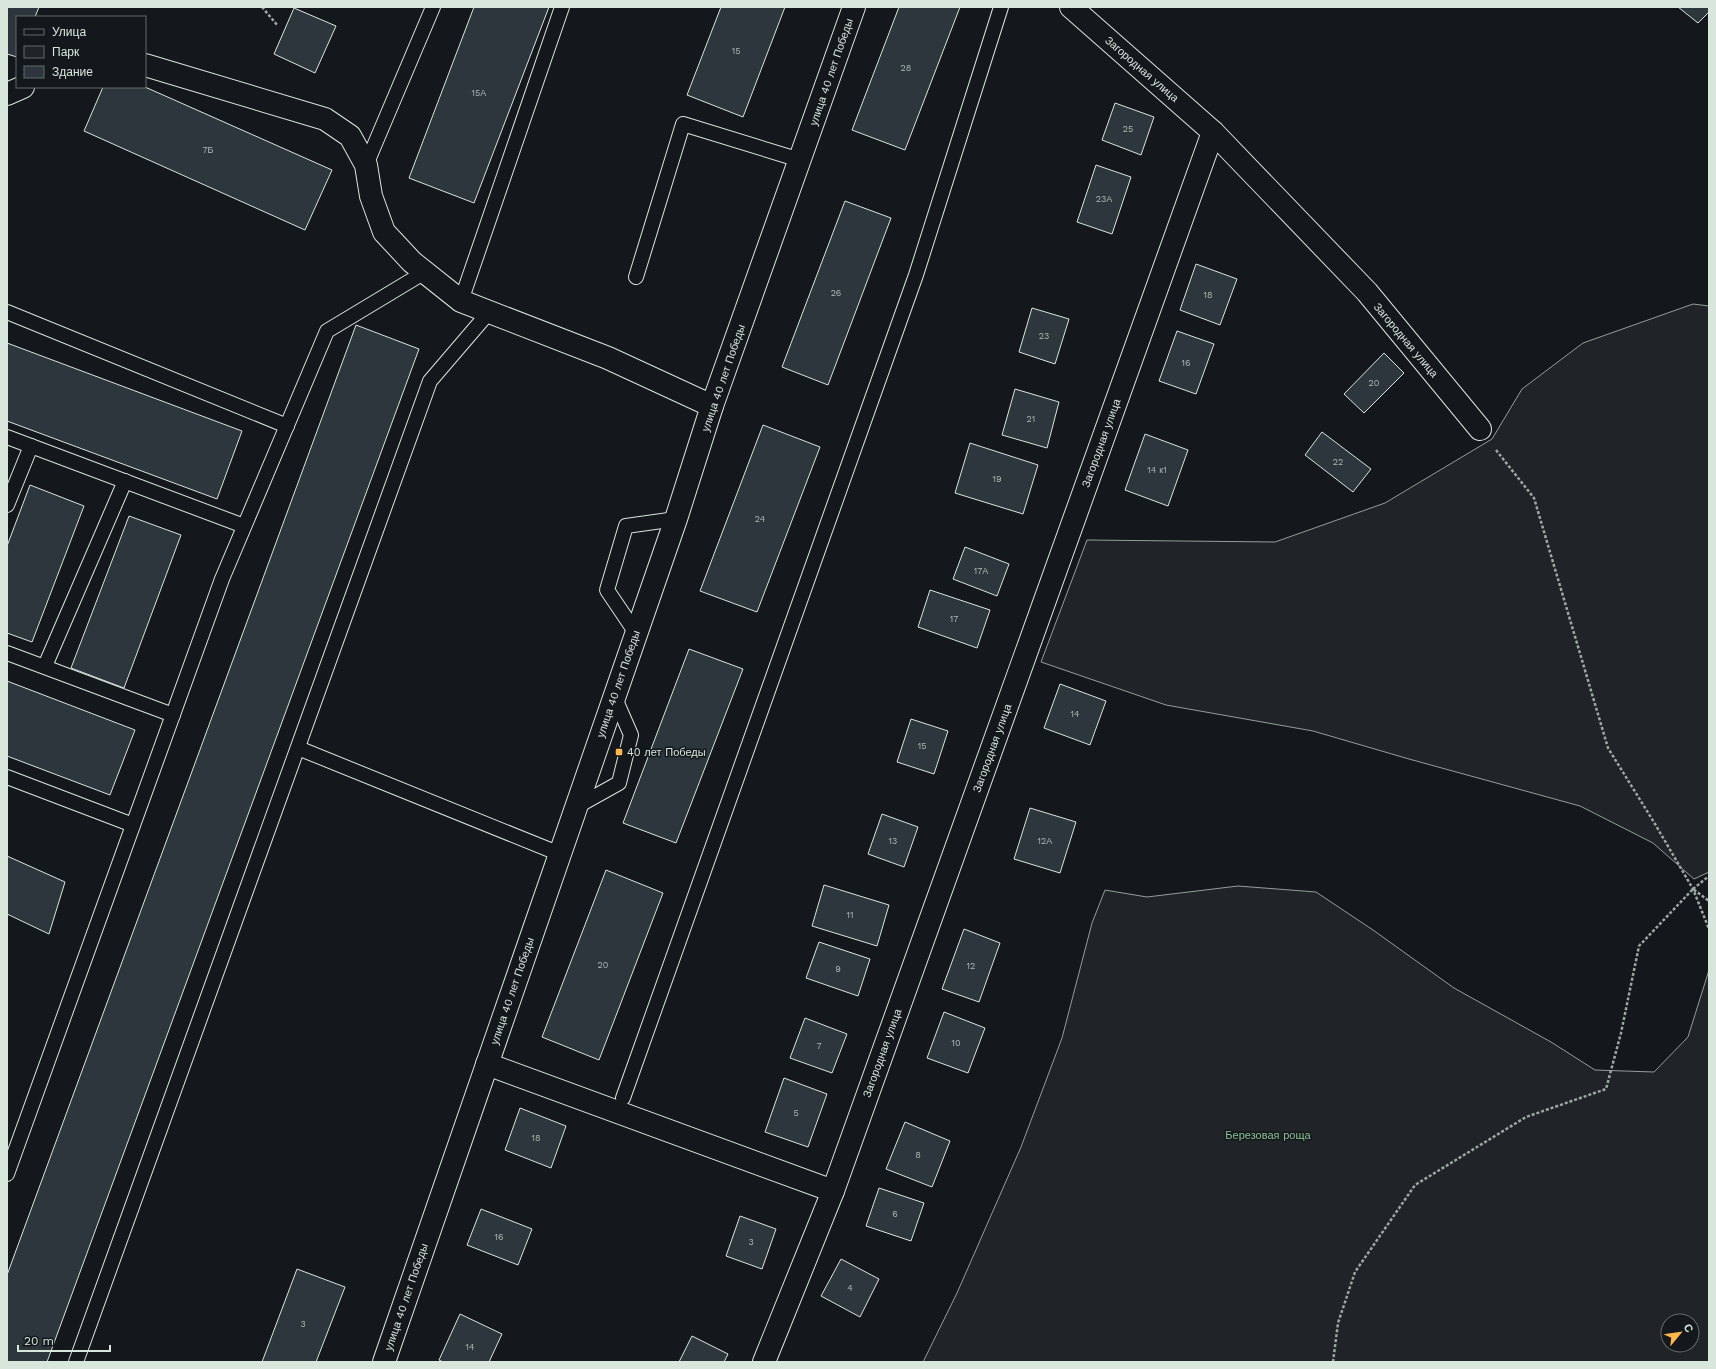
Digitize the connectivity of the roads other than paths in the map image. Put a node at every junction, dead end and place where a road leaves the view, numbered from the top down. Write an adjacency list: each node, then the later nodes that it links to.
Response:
1 (433, 7): 11 (lane)
2 (562, 7): 14 (lane)
3 (854, 7): 10 (street, улица 40 лет Победы)
4 (1001, 7): 37 (lane)
5 (1071, 7): 9 (street, Загородная улица)
6 (146, 65): 11 (street)
7 (21, 88): 8 (street)
8 (7, 94)
9 (1213, 132): 19 (street, Загородная улица); 39 (street, Загородная улица)
10 (800, 160): 13 (lane); 17 (street, улица 40 лет Победы)
11 (366, 165): 12 (street)
12 (425, 272): 14 (street); 18 (lane)
13 (636, 277)
14 (462, 300): 15 (street)
15 (490, 311): 17 (street); 31 (lane)
16 (7, 312): 18 (lane)
17 (712, 406): 24 (street, улица 40 лет Победы)
18 (287, 426): 25 (lane)
19 (1480, 429)
20 (7, 437): 21 (lane)
21 (31, 446): 22 (lane); 23 (lane)
22 (125, 481): 25 (lane); 28 (lane)
23 (7, 505)
24 (676, 519): 26 (street, улица 40 лет Победы); 26 (lane)
25 (244, 526): 30 (lane)
26 (636, 633): 29 (street, улица 40 лет Победы)
27 (7, 653): 28 (lane)
28 (45, 666): 30 (lane)
29 (614, 696): 33 (street, улица 40 лет Победы); 33 (lane)
30 (173, 715): 34 (lane)
31 (298, 748): 35 (lane); 40 (lane)
32 (7, 777): 34 (lane)
33 (576, 807): 35 (street, улица 40 лет Победы)
34 (133, 825): 38 (lane)
35 (560, 854): 36 (street, улица 40 лет Победы)
36 (487, 1064): 39 (street); 41 (street, улица 40 лет Победы)
37 (623, 1098)
38 (7, 1174)
39 (833, 1191): 42 (street, Загородная улица)
40 (76, 1362)
41 (384, 1362)
42 (764, 1362)

